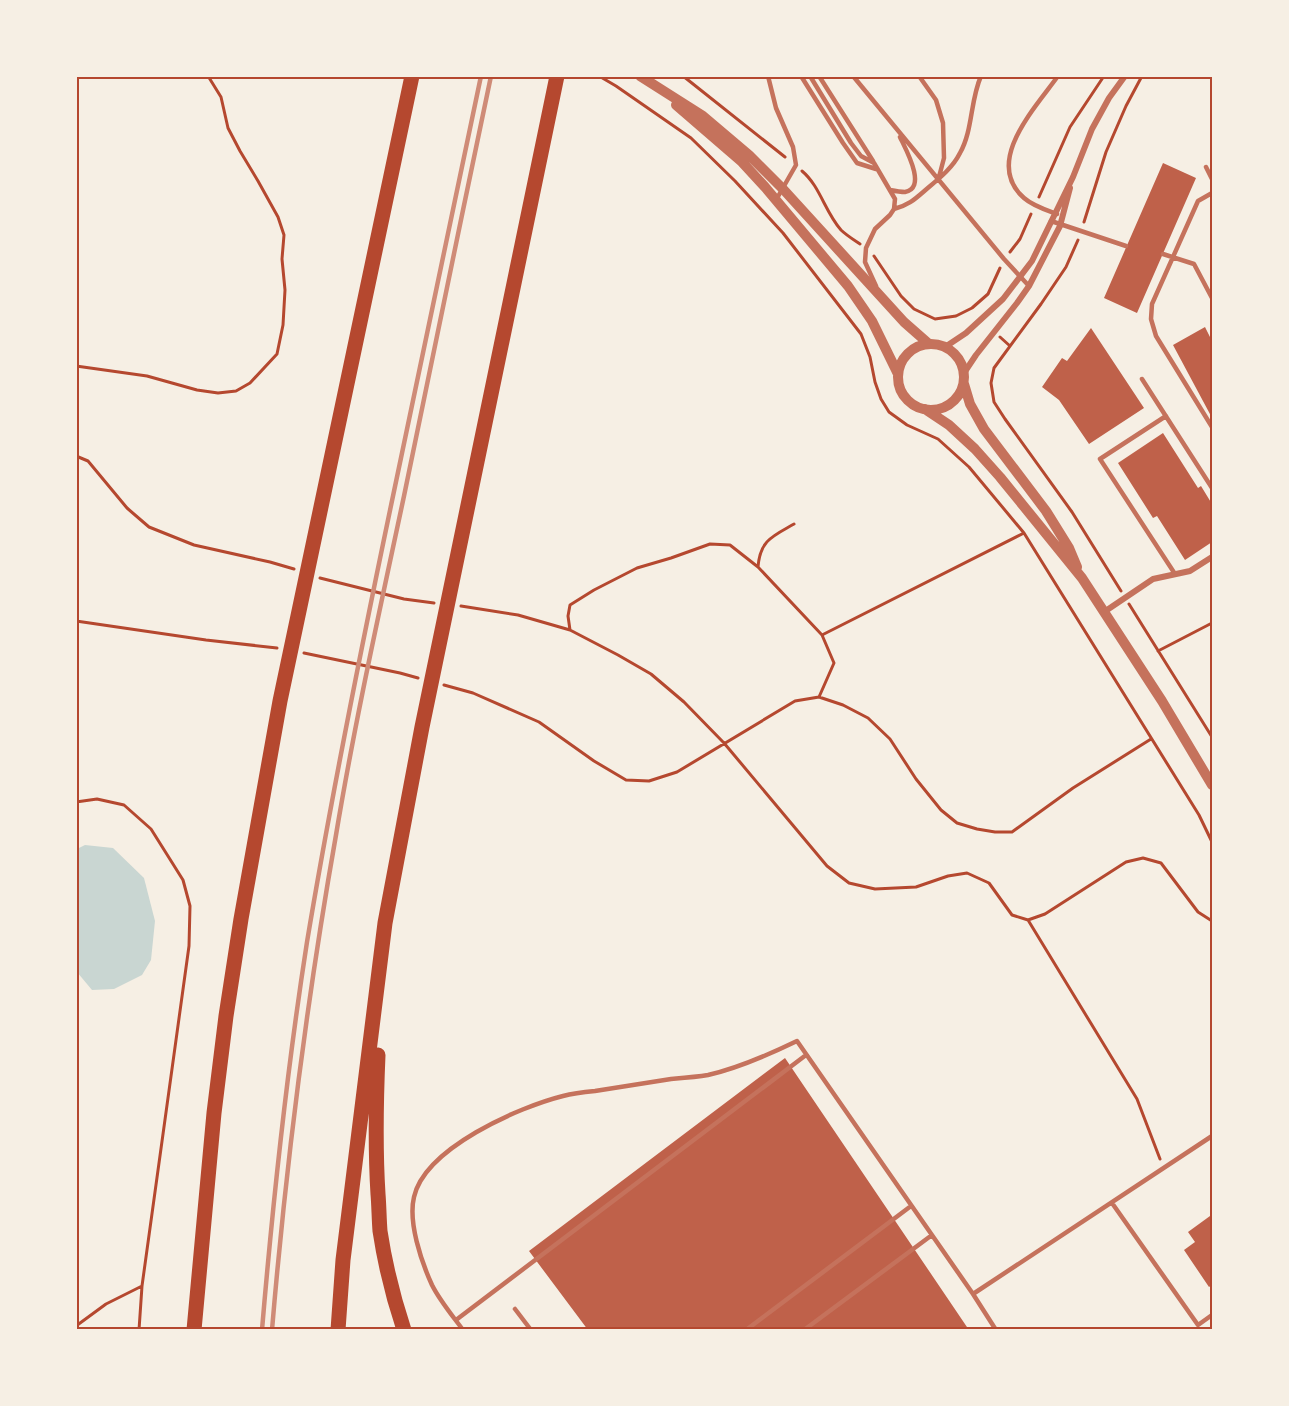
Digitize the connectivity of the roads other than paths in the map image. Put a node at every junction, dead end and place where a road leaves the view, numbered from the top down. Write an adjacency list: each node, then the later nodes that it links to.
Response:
1 (412, 76): 60 (highway)
2 (557, 76): 50 (highway)
3 (640, 76): 13 (street)
4 (768, 76): 20 (lane)
5 (801, 76): 15 (lane)
6 (810, 76): 15 (lane)
7 (819, 76): 15 (lane)
8 (853, 76): 14 (lane)
9 (919, 76): 18 (lane)
10 (981, 76): 18 (lane)
11 (1058, 76): 25 (lane)
12 (1125, 76): 17 (street)
13 (651, 83): 20 (street); 23 (street)
14 (896, 129): 18 (lane); 21 (lane)
15 (875, 166): 21 (lane)
16 (1206, 167): 19 (lane)
17 (1073, 177): 25 (street); 26 (street)
18 (938, 179): 24 (lane); 32 (lane)
19 (1212, 179)
20 (783, 189): 23 (lane); 34 (street)
21 (890, 190): 24 (lane)
22 (1212, 193): 31 (lane)
23 (776, 200): 38 (street)
24 (894, 209): 34 (lane)
25 (1054, 213): 26 (lane); 27 (street)
26 (1063, 216): 28 (street)
27 (1051, 221): 28 (lane); 32 (street)
28 (1061, 224): 29 (lane); 33 (street)
29 (1126, 246)
30 (1163, 254): 31 (lane)
31 (1173, 258): 35 (lane); 43 (lane)
32 (1020, 278): 33 (lane); 37 (street)
33 (1029, 286): 39 (street)
34 (880, 297): 36 (street)
35 (1212, 298)
36 (929, 344): 37 (street); 38 (street)
37 (945, 346): 39 (street)
38 (898, 374): 41 (street)
39 (964, 378): 41 (street); 47 (street)
40 (1142, 379): 42 (lane)
41 (925, 409): 47 (street)
42 (1166, 416): 44 (lane); 46 (lane)
43 (1212, 427)
44 (1212, 488)
45 (1212, 557): 46 (street)
46 (1175, 575): 48 (street)
47 (1082, 578): 48 (street)
48 (1104, 612): 49 (street)
49 (1212, 785)
50 (385, 923): 61 (highway); 62 (highway)
51 (806, 1055): 54 (lane); 59 (lane); 59 (lane)
52 (1212, 1136): 53 (lane)
53 (1112, 1203): 56 (lane); 58 (lane)
54 (911, 1206): 55 (lane); 65 (lane)
55 (932, 1235): 56 (lane); 66 (lane)
56 (973, 1294): 67 (lane)
57 (515, 1309): 64 (lane)
58 (1212, 1316)
59 (456, 1320): 63 (lane)
60 (194, 1329)
61 (338, 1329)
62 (404, 1329)
63 (463, 1329)
64 (531, 1329)
65 (747, 1329)
66 (804, 1329)
67 (996, 1329)

